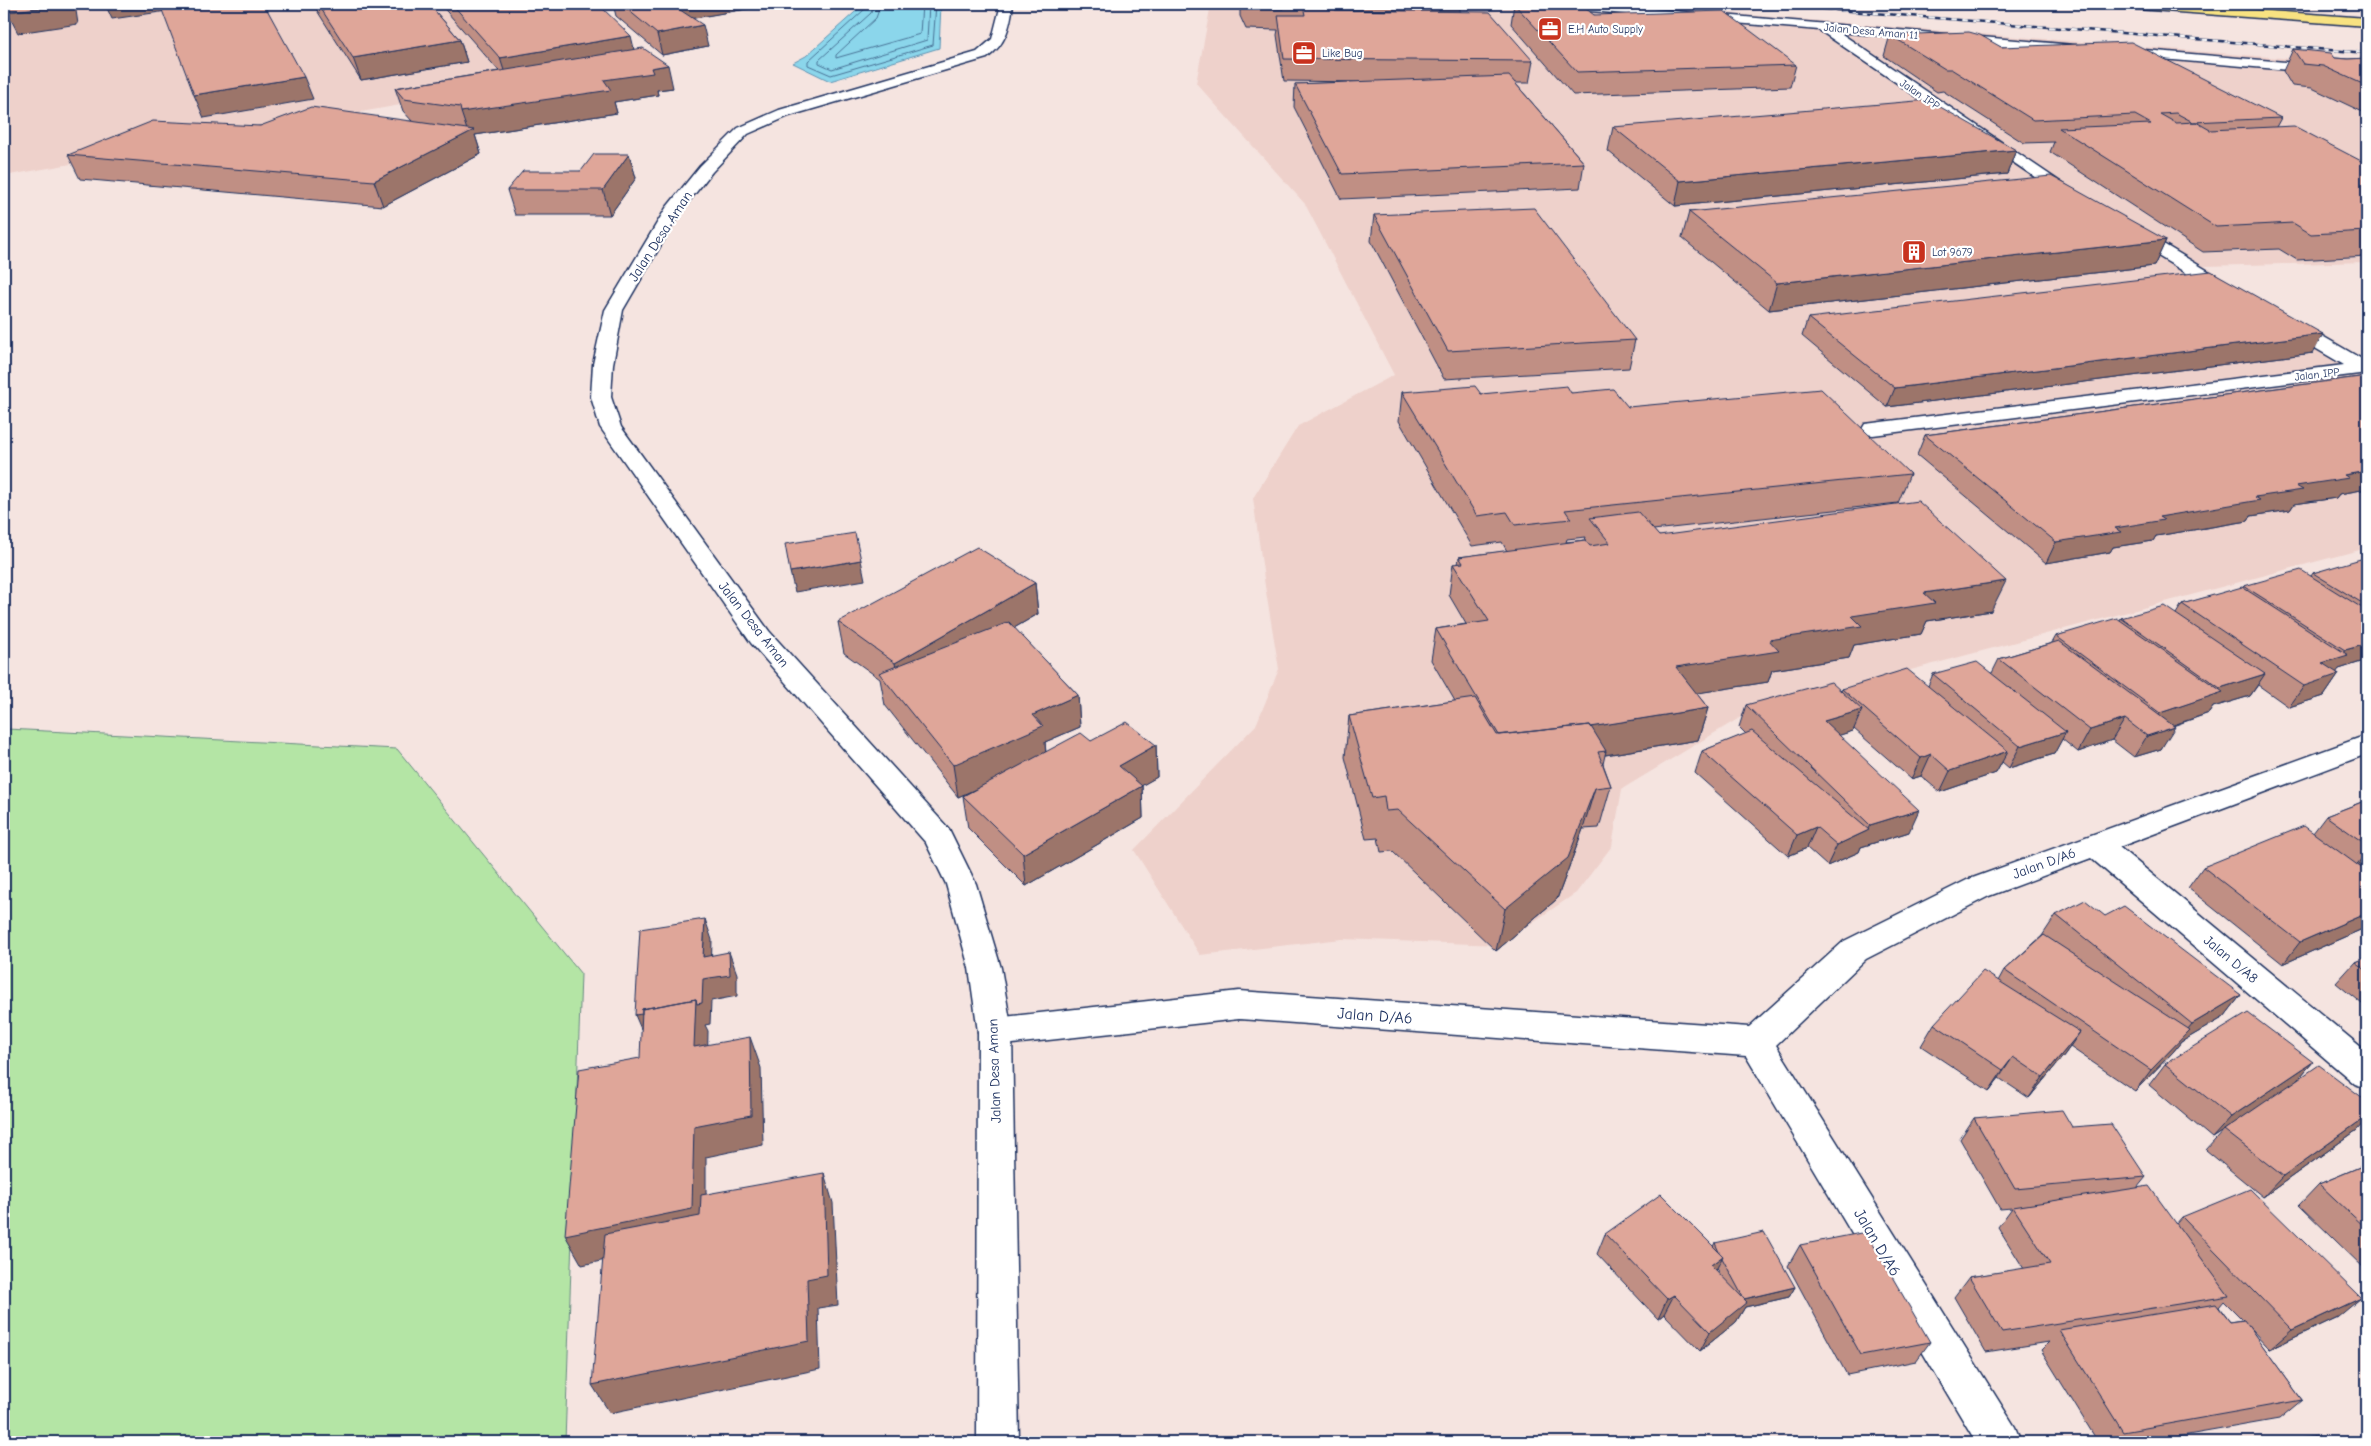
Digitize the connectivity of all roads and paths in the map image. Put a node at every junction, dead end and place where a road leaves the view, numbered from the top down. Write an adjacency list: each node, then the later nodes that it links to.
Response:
1 (1007, 4): 17 (street, Jalan Desa Aman)
2 (1554, 4): 8 (street, Jalan Desa Aman 11)
3 (2123, 4): 4 (highway)
4 (2227, 8): 5 (highway); 6 (highway); 7 (highway)
5 (2367, 12)
6 (2367, 22)
7 (2367, 27)
8 (1824, 28): 9 (street, Jalan Desa Aman 11); 10 (street, Jalan IPP)
9 (2367, 73)
10 (2089, 206)
11 (2113, 221): 12 (street)
12 (2246, 301)
13 (2271, 315): 14 (street, Jalan IPP)
14 (1873, 429)
15 (2360, 754): 16 (street, Jalan D/A6)
16 (2095, 844): 18 (street, Jalan D/A6); 19 (street, Jalan D/A8)
17 (995, 1032): 18 (street, Jalan D/A6); 20 (street, Jalan Desa Aman)
18 (1756, 1042): 21 (street, Jalan D/A6)
19 (2367, 1074)
20 (998, 1442)
21 (2000, 1442)

